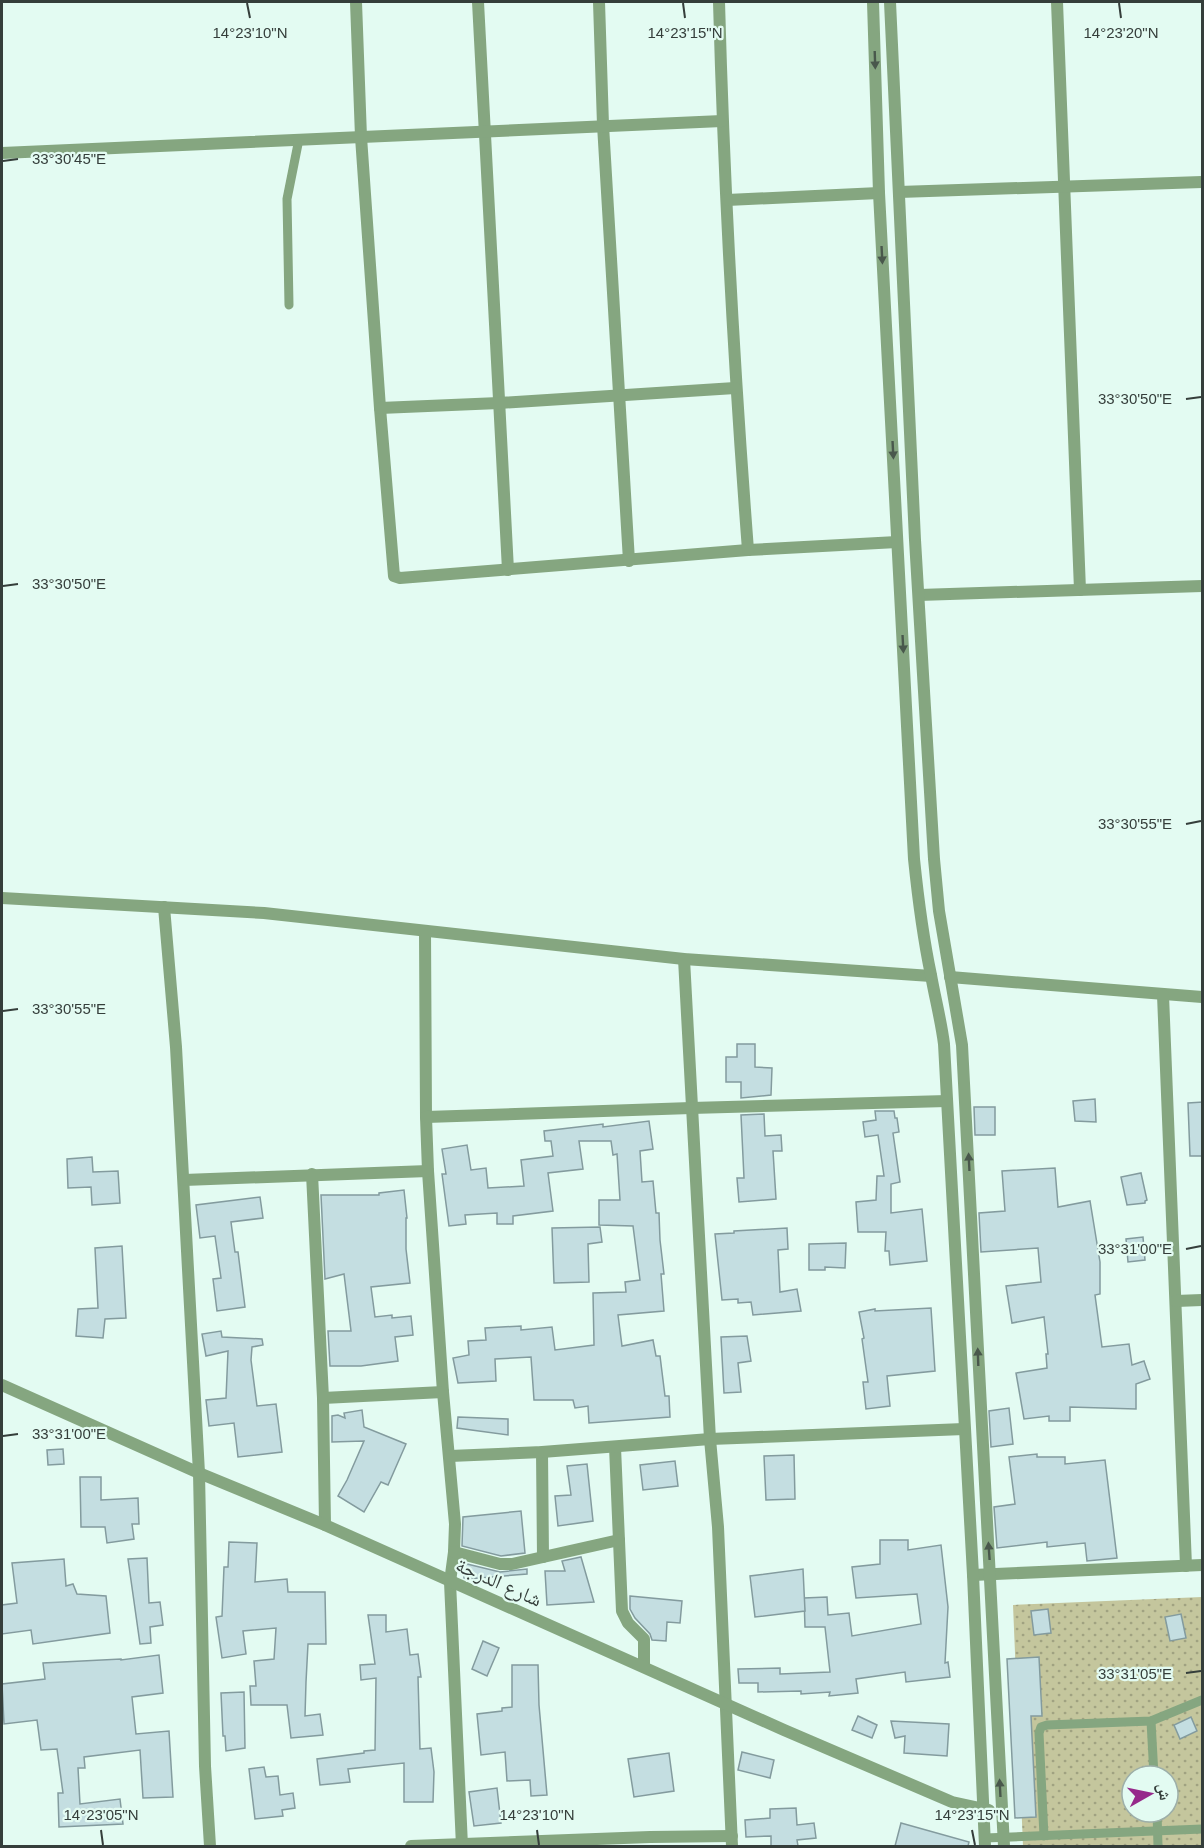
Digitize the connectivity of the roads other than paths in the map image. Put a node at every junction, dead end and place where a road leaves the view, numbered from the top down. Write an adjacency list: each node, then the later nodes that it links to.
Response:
1 (356, 2): 11 (street)
2 (478, 2): 10 (street)
3 (599, 2): 9 (street)
4 (719, 2): 8 (street)
5 (873, 2): 17 (street, one-way to 17)
6 (890, 2): 16 (street)
7 (1057, 2): 15 (street)
8 (722, 121): 9 (street); 18 (street)
9 (603, 125): 10 (street); 21 (street)
10 (484, 131): 11 (street); 22 (street)
11 (361, 137): 12 (street); 23 (street)
12 (299, 139): 13 (street); 19 (lane)
13 (2, 153)
14 (1203, 182): 15 (street)
15 (1065, 186): 16 (street); 29 (street)
16 (898, 192): 30 (street)
17 (879, 193): 18 (street); 24 (street, one-way to 24)
18 (727, 200): 20 (street)
19 (289, 305)
20 (735, 388): 21 (street); 25 (street)
21 (618, 395): 22 (street); 26 (street)
22 (499, 403): 23 (street); 27 (street)
23 (380, 408): 27 (street)
24 (897, 542): 25 (street); 35 (street, one-way to 35)
25 (748, 550): 26 (street)
26 (629, 561): 27 (street)
27 (508, 570)
28 (1203, 586): 29 (street)
29 (1080, 590): 30 (street)
30 (919, 596): 36 (street)
31 (2, 898): 32 (street)
32 (164, 907): 33 (street); 44 (street)
33 (425, 931): 34 (street); 41 (street)
34 (684, 959): 35 (street); 40 (street)
35 (931, 976): 39 (street)
36 (950, 976): 37 (street); 63 (street, one-way to 36)
37 (1163, 994): 38 (street); 46 (street)
38 (1203, 997)
39 (947, 1101): 40 (street); 50 (street)
40 (691, 1107): 41 (street); 51 (street)
41 (426, 1117): 42 (street)
42 (428, 1171): 43 (street); 48 (street)
43 (312, 1174): 44 (street); 49 (street)
44 (184, 1180): 55 (street)
45 (1203, 1300): 46 (street)
46 (1176, 1301): 61 (street)
47 (2, 1385): 55 (street, شارع الدرجة)
48 (443, 1392): 49 (street); 54 (street)
49 (323, 1398): 56 (street)
50 (964, 1429): 51 (street); 62 (street)
51 (710, 1439): 52 (street); 67 (street)
52 (615, 1447): 53 (street); 57 (street)
53 (542, 1452): 54 (street); 59 (street)
54 (450, 1456): 58 (street)
55 (199, 1473): 56 (street, شارع الدرجة); 81 (street)
56 (325, 1525): 64 (street, شارع الدرجة)
57 (619, 1540): 59 (street); 65 (street)
58 (454, 1552): 59 (street); 64 (street)
59 (543, 1557)
60 (1203, 1565): 61 (street)
61 (1186, 1566): 63 (street)
62 (973, 1575): 63 (street); 70 (street)
63 (990, 1575): 71 (street, one-way to 63)
64 (450, 1582): 65 (street, شارع الدرجة); 80 (street)
65 (644, 1666): 67 (street, شارع الدرجة)
66 (1203, 1700): 68 (lane)
67 (724, 1703): 70 (street, شارع الدرجة); 77 (street)
68 (1151, 1721): 69 (lane); 76 (lane)
69 (1153, 1764)
70 (983, 1809): 71 (street, شارع الدرجة); 78 (street)
71 (1001, 1812): 79 (street)
72 (1157, 1824): 74 (lane)
73 (1203, 1829): 74 (lane)
74 (1158, 1831): 75 (lane); 84 (lane)
75 (1088, 1835): 76 (lane); 83 (lane)
76 (1044, 1836): 79 (lane)
77 (732, 1841): 80 (street)
78 (985, 1842): 79 (lane)
79 (1003, 1842)
80 (462, 1845): 82 (street)
81 (210, 1846)
82 (411, 1846)
83 (1088, 1846)
84 (1158, 1846)

